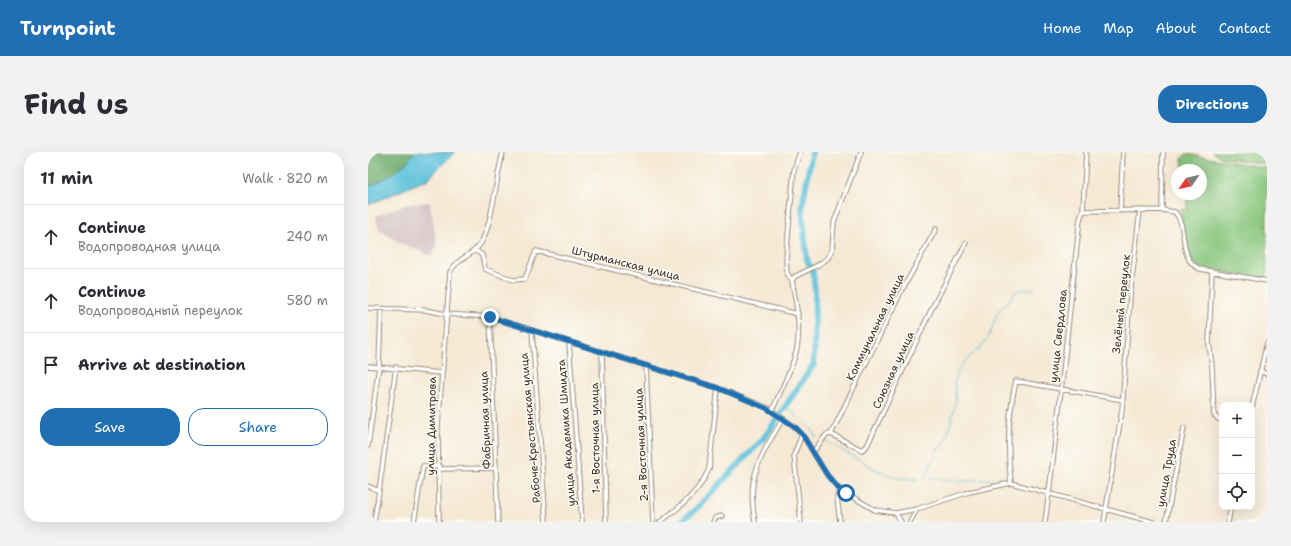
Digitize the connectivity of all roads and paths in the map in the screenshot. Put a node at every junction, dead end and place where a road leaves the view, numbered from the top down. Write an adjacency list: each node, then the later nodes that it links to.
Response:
1 (503, 152): 13 (street)
2 (800, 152): 15 (street)
3 (861, 152): 15 (street)
4 (1086, 152): 10 (street, улица Свердлова)
5 (1123, 152): 7 (street)
6 (1163, 152): 9 (street)
7 (1120, 210): 8 (street); 10 (street)
8 (1140, 210): 9 (street); 35 (street, Зелёный переулок)
9 (1162, 210): 14 (street)
10 (1083, 212): 34 (street, улица Свердлова)
11 (936, 229): 42 (street, Коммунальная улица)
12 (966, 243): 42 (street, Союзная улица)
13 (476, 250): 19 (street, улица Димитрова); 20 (street, Штурманская улица)
14 (1212, 271): 16 (street); 39 (street)
15 (792, 281): 20 (street)
16 (1267, 281)
17 (368, 308): 18 (street)
18 (382, 309): 19 (street); 27 (street)
19 (446, 314): 21 (street); 31 (street, улица Димитрова)
20 (798, 314): 37 (street)
21 (490, 317): 22 (street); 46 (street, Фабричная улица)
22 (532, 332): 23 (street); 61 (street, Рабоче-Крестьянская улица)
23 (568, 342): 25 (street); 62 (street, улица Академика Шмидта)
24 (1267, 343): 30 (street)
25 (602, 353): 29 (street); 63 (street, 1-я Восточная улица)
26 (368, 366): 27 (street)
27 (379, 366): 28 (street); 43 (street)
28 (396, 367): 31 (street); 50 (street)
29 (646, 367): 33 (street); 64 (street, 2-я Восточная улица)
30 (1260, 372): 32 (street); 36 (street)
31 (441, 373): 45 (street, улица Димитрова)
32 (1267, 374)
33 (718, 388): 37 (street); 65 (street)
34 (1061, 390): 35 (street); 47 (street); 51 (street, улица Свердлова)
35 (1123, 400): 52 (street, Зелёный переулок)
36 (1253, 402)
37 (772, 411): 38 (street)
38 (783, 419): 41 (street); 67 (street)
39 (1219, 419)
40 (1184, 428): 75 (street, улица Труда)
41 (802, 434): 44 (street); 68 (street)
42 (831, 434): 44 (street)
43 (368, 446)
44 (813, 452): 49 (street)
45 (440, 468): 46 (street); 58 (street); 59 (street, улица Димитрова)
46 (496, 468): 60 (street, Фабричная улица)
47 (1011, 483): 51 (street); 53 (street)
48 (368, 486): 50 (street)
49 (839, 489): 55 (street); 69 (street)
50 (379, 490): 57 (street)
51 (1049, 494): 52 (street); 72 (street, улица Свердлова)
52 (1105, 508): 73 (street, Зелёный переулок); 74 (street)
53 (917, 509): 55 (street); 71 (street)
54 (1230, 510): 76 (street)
55 (896, 513): 70 (street)
56 (722, 516): 66 (street)
57 (374, 522)
58 (414, 522)
59 (439, 522)
60 (498, 522)
61 (546, 522)
62 (582, 522)
63 (606, 522)
64 (654, 522)
65 (660, 522)
66 (713, 522)
67 (755, 522)
68 (801, 522)
69 (840, 522)
70 (901, 522)
71 (910, 522)
72 (1045, 522)
73 (1104, 522)
74 (1153, 522)
75 (1166, 522)
76 (1228, 522)

